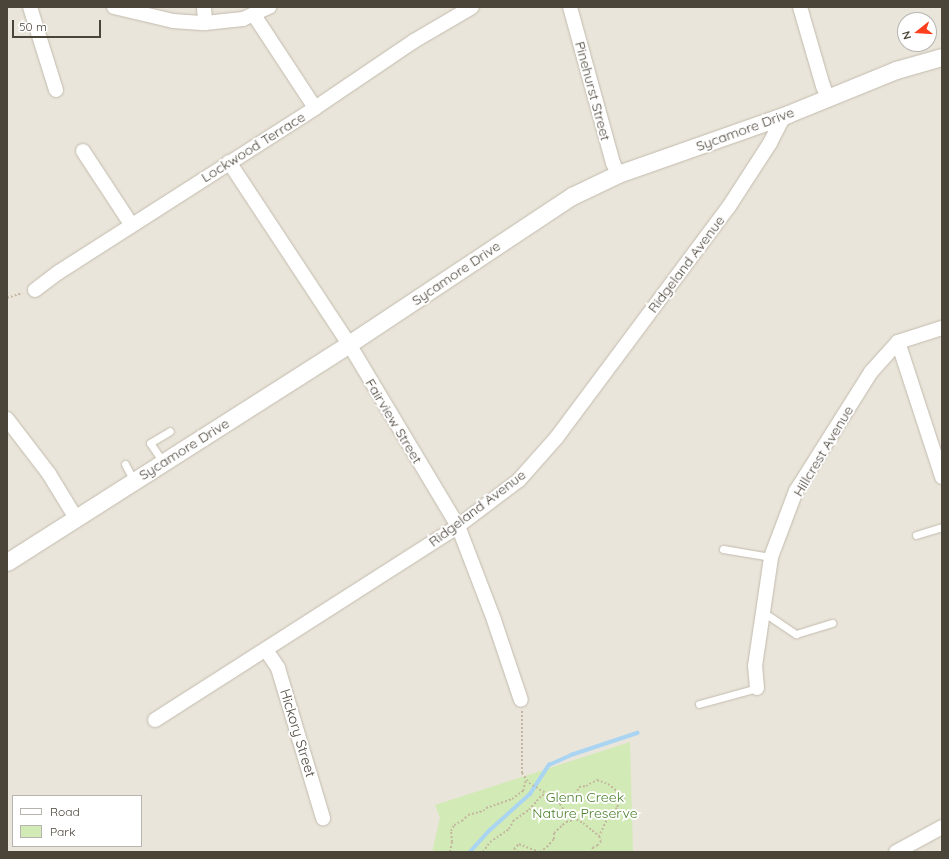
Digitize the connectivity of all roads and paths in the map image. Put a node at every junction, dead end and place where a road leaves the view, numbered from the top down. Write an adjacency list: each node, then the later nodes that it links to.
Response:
1 (30, 7): 11 (street)
2 (114, 7): 9 (street)
3 (204, 7): 9 (street)
4 (269, 7): 8 (street)
5 (472, 7): 13 (street, Lockwood Terrace)
6 (570, 7): 17 (street, Pinehurst Street)
7 (800, 7): 12 (street)
8 (254, 15): 9 (street); 13 (street)
9 (205, 24)
10 (942, 57): 12 (street, Sycamore Drive)
11 (56, 90)
12 (828, 98): 14 (street, Sycamore Drive)
13 (315, 108): 16 (street, Lockwood Terrace)
14 (788, 114): 17 (street, Sycamore Drive); 32 (street, Ridgeland Avenue)
15 (83, 151): 18 (street)
16 (229, 162): 18 (street, Lockwood Terrace); 23 (street, Fairview Street)
17 (618, 174): 23 (street, Sycamore Drive)
18 (131, 224): 19 (street, Lockwood Terrace)
19 (35, 290): 20 (path)
20 (7, 298)
21 (942, 328): 22 (street)
22 (898, 342): 29 (street); 36 (street, Hillcrest Avenue)
23 (349, 344): 27 (street, Sycamore Drive); 32 (street, Fairview Street)
24 (7, 419): 26 (street)
25 (170, 431): 27 (lane)
26 (13, 437): 31 (street)
27 (163, 462): 30 (street, Sycamore Drive)
28 (125, 464): 30 (lane)
29 (942, 477)
30 (134, 481): 31 (street, Sycamore Drive)
31 (76, 518): 37 (street, Sycamore Drive)
32 (458, 526): 40 (street, Ridgeland Avenue); 42 (street, Fairview Street)
33 (942, 527): 34 (lane)
34 (916, 535)
35 (723, 549): 36 (lane)
36 (771, 557): 38 (street, Hillcrest Avenue)
37 (7, 562)
38 (763, 612): 39 (lane); 41 (street, Hillcrest Avenue)
39 (832, 623)
40 (266, 650): 44 (street, Ridgeland Avenue); 47 (street, Hickory Street)
41 (757, 688): 43 (lane)
42 (521, 700): 45 (path)
43 (699, 704)
44 (155, 720)
45 (526, 779): 46 (path); 51 (path)
46 (549, 795): 48 (path); 50 (path); 52 (path)
47 (323, 818)
48 (574, 820): 50 (path); 54 (path)
49 (942, 828): 56 (street)
50 (599, 836): 55 (path)
51 (450, 852)
52 (483, 852)
53 (518, 852): 54 (path)
54 (540, 852)
55 (592, 852)
56 (896, 852)

